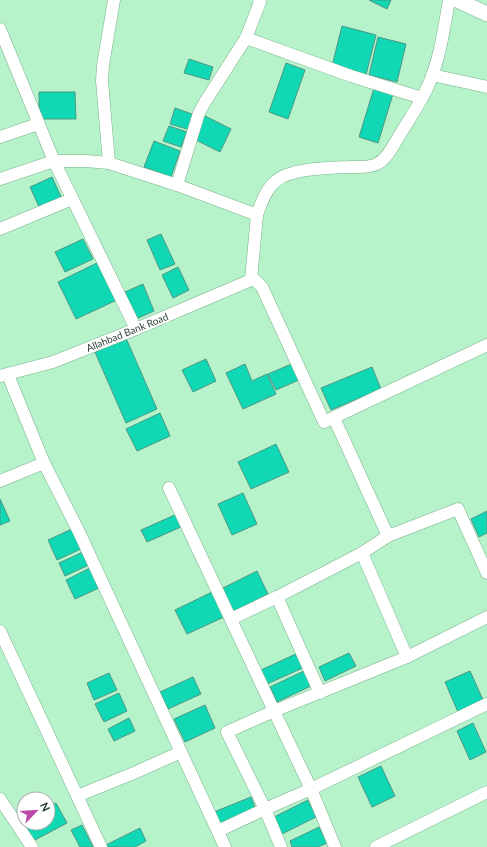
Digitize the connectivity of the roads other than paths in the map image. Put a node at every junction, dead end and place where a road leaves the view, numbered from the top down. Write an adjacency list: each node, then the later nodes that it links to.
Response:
1 (114, 0): 14 (street)
2 (259, 0): 7 (street)
3 (448, 0): 8 (street)
4 (457, 0): 5 (street)
5 (482, 7)
6 (0, 29): 11 (street)
7 (246, 38): 10 (street); 16 (street)
8 (432, 75): 9 (street); 10 (street)
9 (487, 87)
10 (422, 98): 18 (street)
11 (38, 124): 12 (street); 13 (street)
12 (0, 137)
13 (54, 162): 14 (street); 15 (street); 17 (street)
14 (109, 163): 16 (street)
15 (0, 179)
16 (177, 185): 18 (street)
17 (72, 199): 19 (street); 21 (street)
18 (257, 215): 20 (street)
19 (0, 229)
20 (251, 280): 21 (street, Allahbad Bank Road); 24 (street)
21 (136, 329): 23 (street, Allahbad Bank Road)
22 (487, 345): 24 (street)
23 (4, 376): 25 (street)
24 (334, 418): 28 (street)
25 (44, 463): 26 (street); 39 (street)
26 (0, 481)
27 (169, 488): 33 (street)
28 (388, 536): 29 (street); 30 (street)
29 (362, 553): 31 (street); 35 (street)
30 (487, 573)
31 (276, 597): 33 (street); 36 (street)
32 (487, 617): 35 (street)
33 (231, 618): 38 (street)
34 (0, 630): 42 (street)
35 (407, 656): 36 (street)
36 (320, 693): 38 (street)
37 (487, 704): 40 (street)
38 (274, 711): 40 (street); 44 (street)
39 (181, 752): 42 (street); 45 (street)
40 (311, 789): 44 (street); 50 (street)
41 (487, 792): 51 (street)
42 (77, 796): 47 (street)
43 (0, 799): 46 (street)
44 (265, 809): 45 (street); 49 (street)
45 (218, 831): 48 (street)
46 (32, 847)
47 (101, 847)
48 (225, 847)
49 (281, 847)
50 (335, 847)
51 (376, 847)

